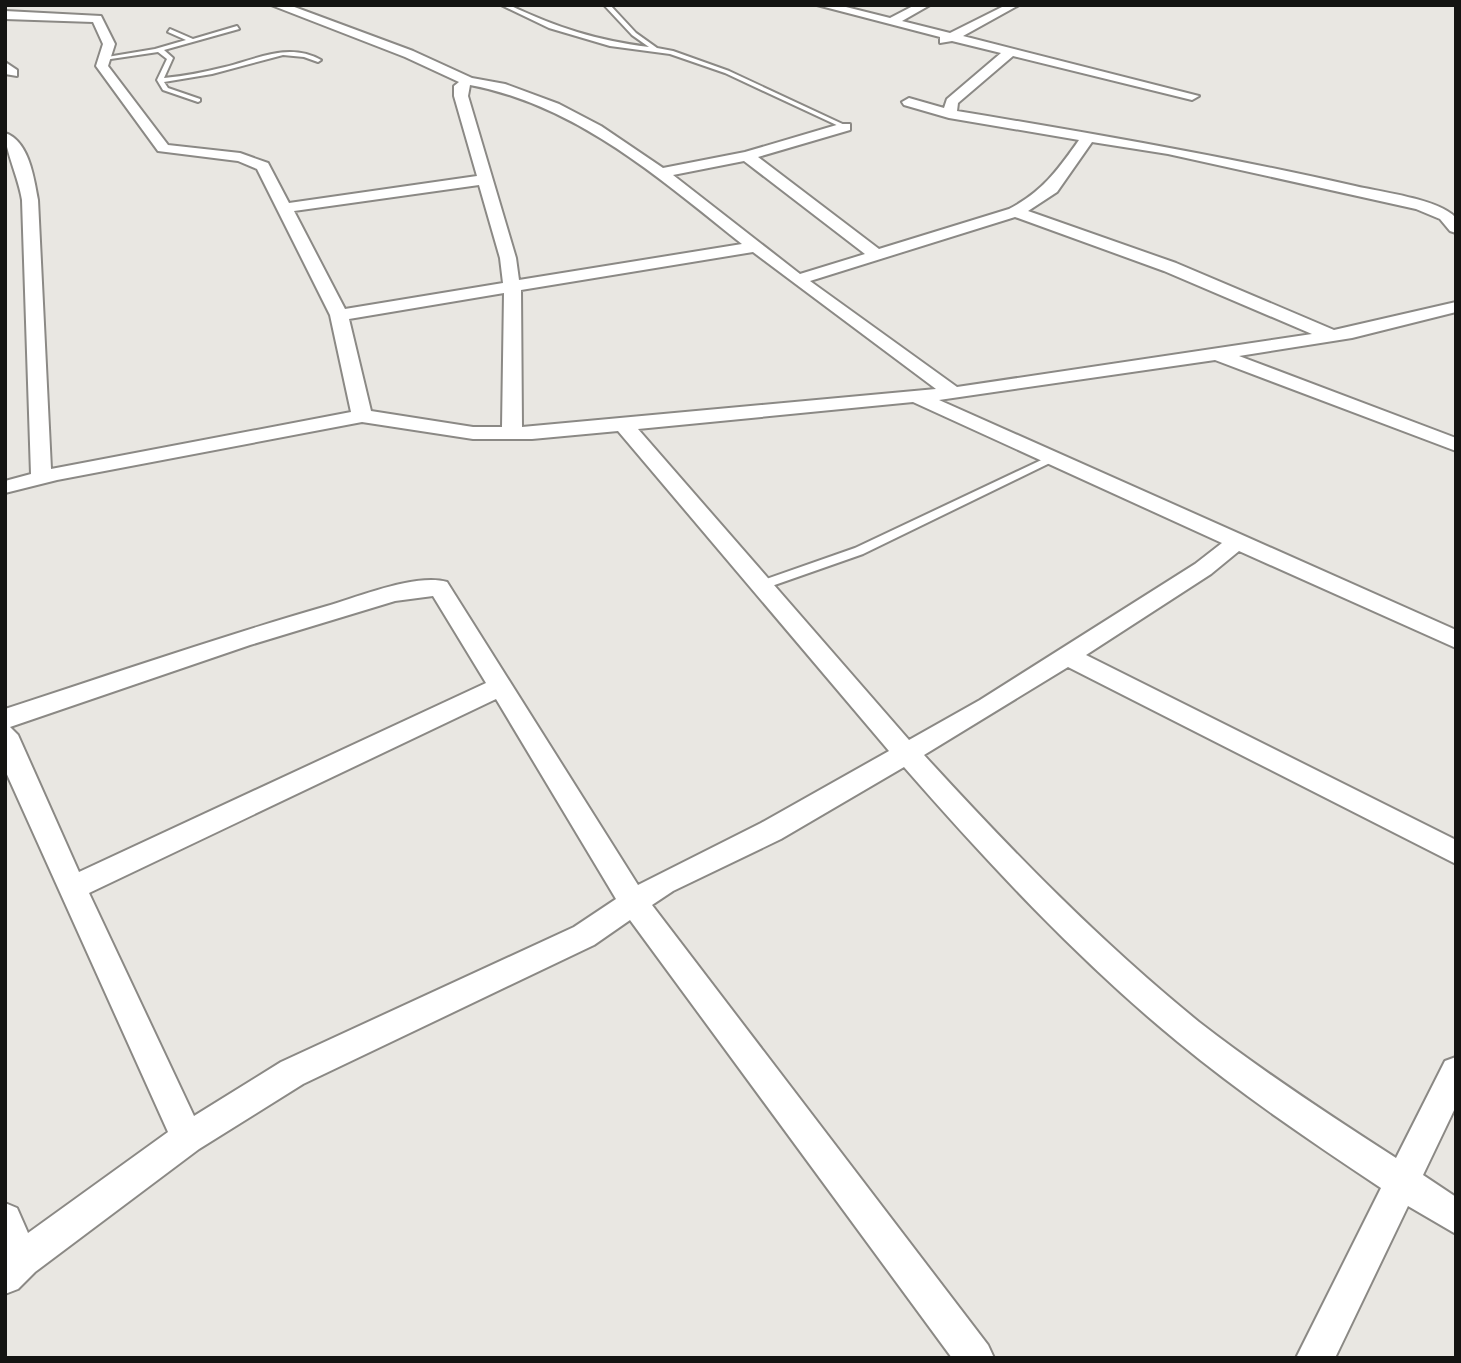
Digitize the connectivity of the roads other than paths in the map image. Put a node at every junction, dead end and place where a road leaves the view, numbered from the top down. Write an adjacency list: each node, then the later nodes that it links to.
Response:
1 (277, 5): 20 (street)
2 (504, 5): 13 (lane)
3 (607, 5): 13 (lane)
4 (823, 5): 8 (street)
5 (924, 5): 8 (street)
6 (1014, 6): 11 (street)
7 (5, 15): 17 (street)
8 (891, 22): 11 (street)
9 (237, 28): 12 (lane)
10 (170, 31): 12 (lane)
11 (951, 37): 14 (street); 16 (street)
12 (193, 41): 15 (lane)
13 (655, 49): 25 (lane)
14 (928, 49)
15 (159, 50): 17 (lane); 19 (lane)
16 (1010, 52): 21 (street); 24 (street)
17 (104, 58): 31 (street)
18 (318, 60): 19 (lane)
19 (160, 80): 22 (lane)
20 (468, 81): 29 (street); 30 (street)
21 (1192, 96)
22 (198, 100)
23 (909, 102): 24 (street)
24 (949, 114): 26 (street)
25 (845, 127): 28 (street)
26 (1089, 135): 32 (street); 33 (street)
27 (5, 136): 49 (street)
28 (747, 156): 29 (street); 35 (street)
29 (660, 173): 34 (street)
30 (486, 179): 31 (street); 37 (street)
31 (285, 208): 39 (street)
32 (1015, 212): 35 (street); 40 (street)
33 (1456, 228)
34 (756, 247): 36 (street); 37 (street)
35 (877, 256): 36 (street)
36 (797, 280): 42 (street)
37 (512, 288): 39 (street); 46 (street)
38 (1456, 306): 40 (street)
39 (339, 315): 44 (street)
40 (1333, 336): 41 (street)
41 (1213, 353): 42 (street); 47 (street)
42 (954, 393): 43 (street)
43 (916, 396): 45 (street); 48 (street)
44 (362, 416): 46 (street); 49 (street)
45 (624, 424): 46 (street); 52 (street)
46 (512, 433)
47 (1456, 445)
48 (1052, 458): 51 (street); 52 (lane)
49 (41, 478): 50 (street)
50 (5, 487)
51 (1238, 541): 53 (street); 54 (street)
52 (762, 585): 58 (street)
53 (1456, 640)
54 (1067, 656): 58 (street); 59 (street)
55 (502, 686): 56 (street); 60 (street); 61 (street)
56 (5, 719)
57 (5, 735): 60 (street)
58 (907, 754): 61 (street); 64 (street)
59 (1456, 853)
60 (72, 888): 63 (street)
61 (634, 903): 63 (street); 68 (street)
62 (1452, 1089): 64 (street)
63 (187, 1138): 67 (street)
64 (1402, 1181): 65 (street); 69 (street)
65 (1456, 1217)
66 (5, 1220): 67 (street)
67 (14, 1268)
68 (975, 1358)
69 (1315, 1358)

